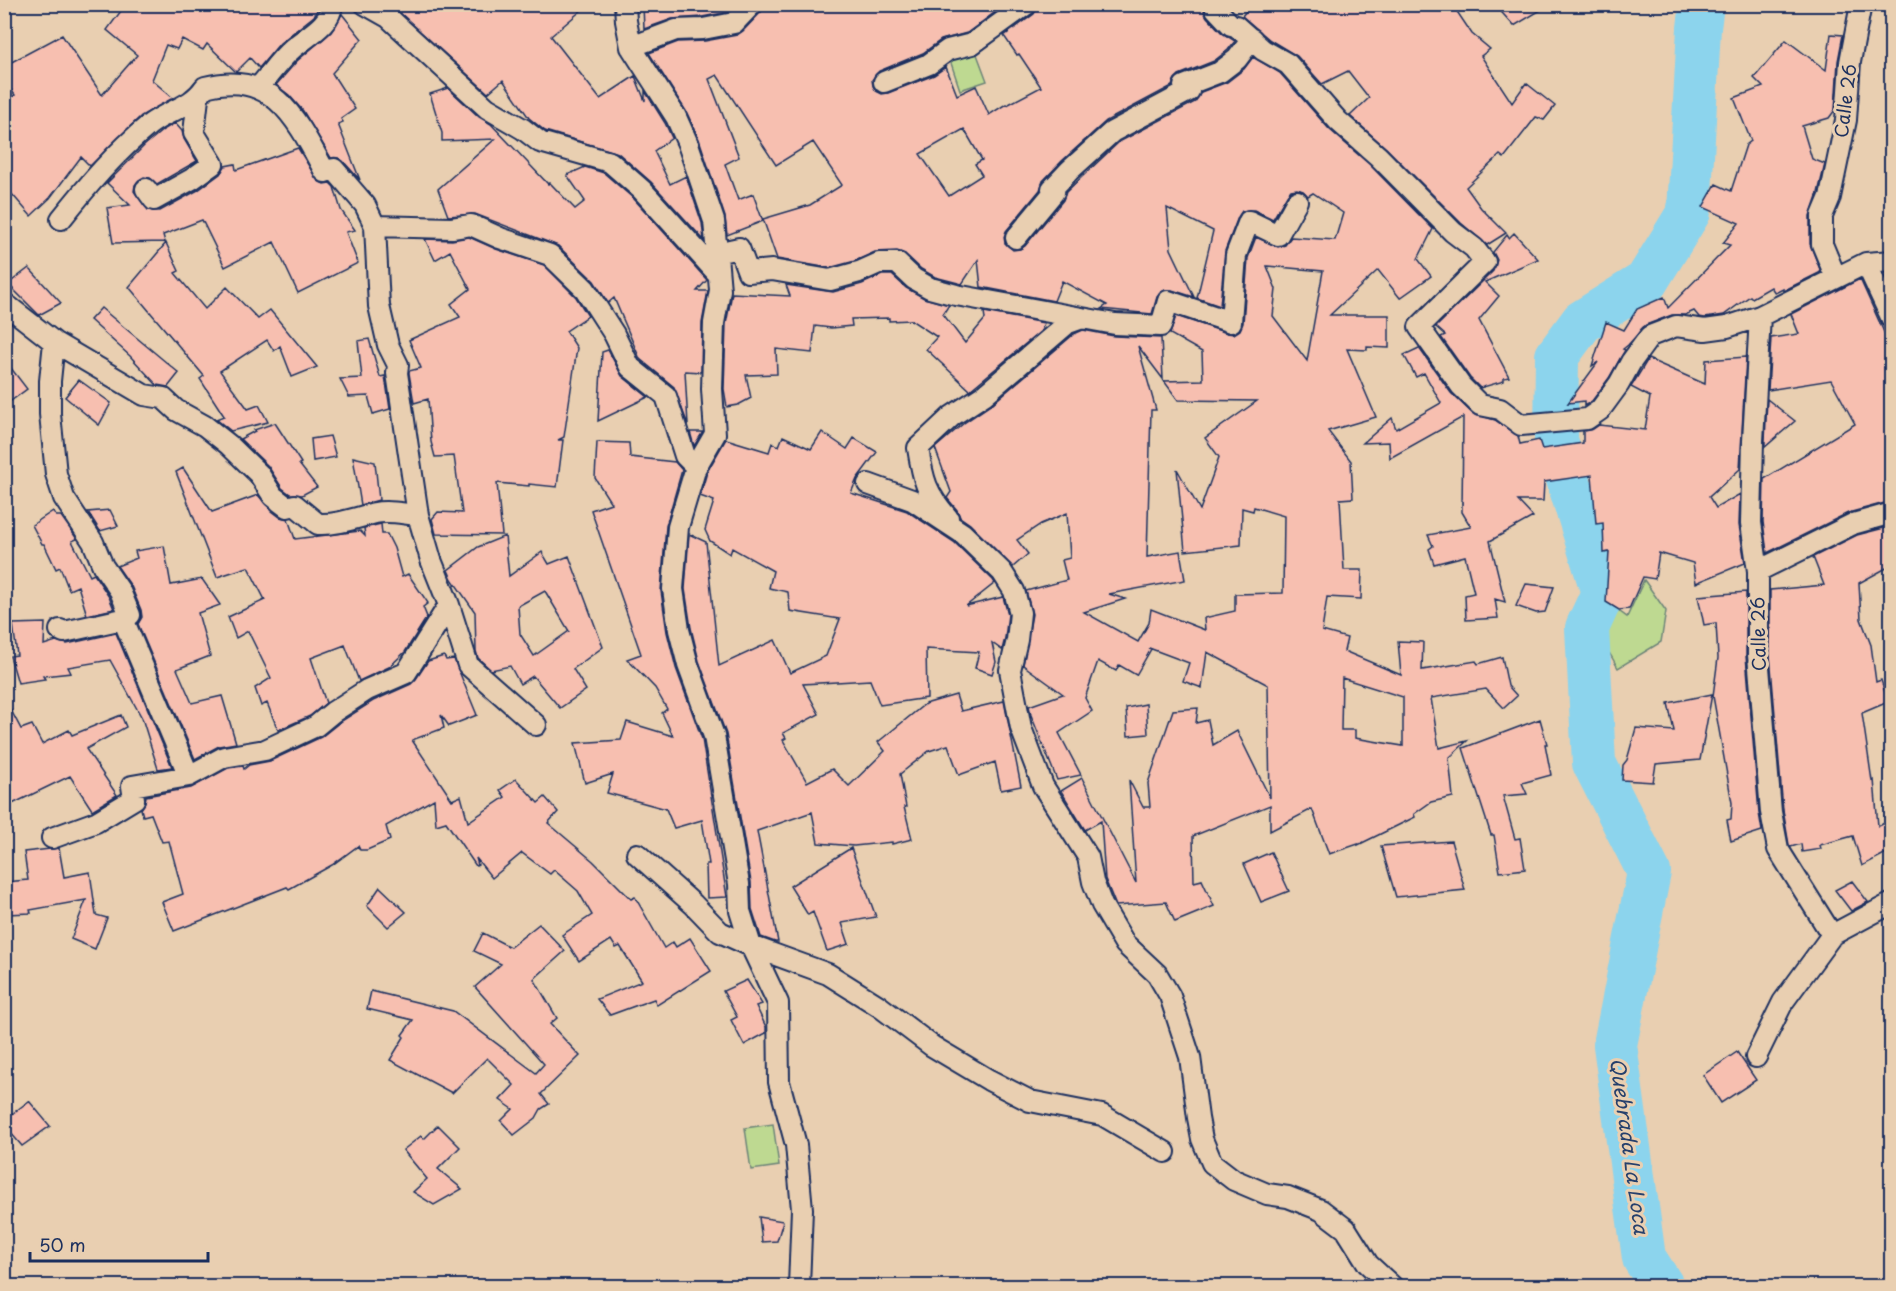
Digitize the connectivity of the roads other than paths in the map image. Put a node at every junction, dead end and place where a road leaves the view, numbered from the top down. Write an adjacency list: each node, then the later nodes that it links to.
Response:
1 (332, 4): 11 (street)
2 (365, 4): 21 (street)
3 (625, 4): 9 (street)
4 (752, 4): 9 (street)
5 (1027, 4): 10 (street)
6 (1218, 4): 8 (street)
7 (1861, 4): 22 (street, Calle 26)
8 (1252, 39): 17 (street); 24 (street)
9 (631, 47): 18 (street)
10 (884, 82)
11 (259, 87): 12 (street); 16 (street)
12 (198, 98): 13 (street); 15 (street)
13 (146, 189)
14 (1297, 201): 25 (street)
15 (61, 219)
16 (375, 226): 28 (street); 31 (street)
17 (1016, 238)
18 (716, 253): 21 (street); 25 (street)
19 (1892, 261): 20 (street)
20 (1866, 263): 22 (street); 26 (street)
21 (718, 274): 28 (street)
22 (1836, 278): 24 (street)
23 (4, 303): 27 (street)
24 (1760, 316): 33 (street, Calle 26)
25 (1082, 318): 32 (street)
26 (1892, 319)
27 (54, 342): 31 (street); 35 (street)
28 (696, 467): 43 (street)
29 (868, 484): 32 (street)
30 (1892, 513): 33 (street)
31 (418, 515): 34 (street)
32 (962, 533): 47 (street)
33 (1758, 571): 42 (street, Calle 26)
34 (449, 605): 37 (street); 38 (street)
35 (123, 619): 36 (street); 38 (street)
36 (60, 630)
37 (536, 725)
38 (189, 776): 39 (street)
39 (52, 838)
40 (637, 854): 43 (street)
41 (1892, 903): 42 (street)
42 (1832, 935): 44 (street)
43 (751, 946): 45 (street); 46 (street)
44 (1756, 1057)
45 (1165, 1152)
46 (799, 1287)
47 (1392, 1287)

